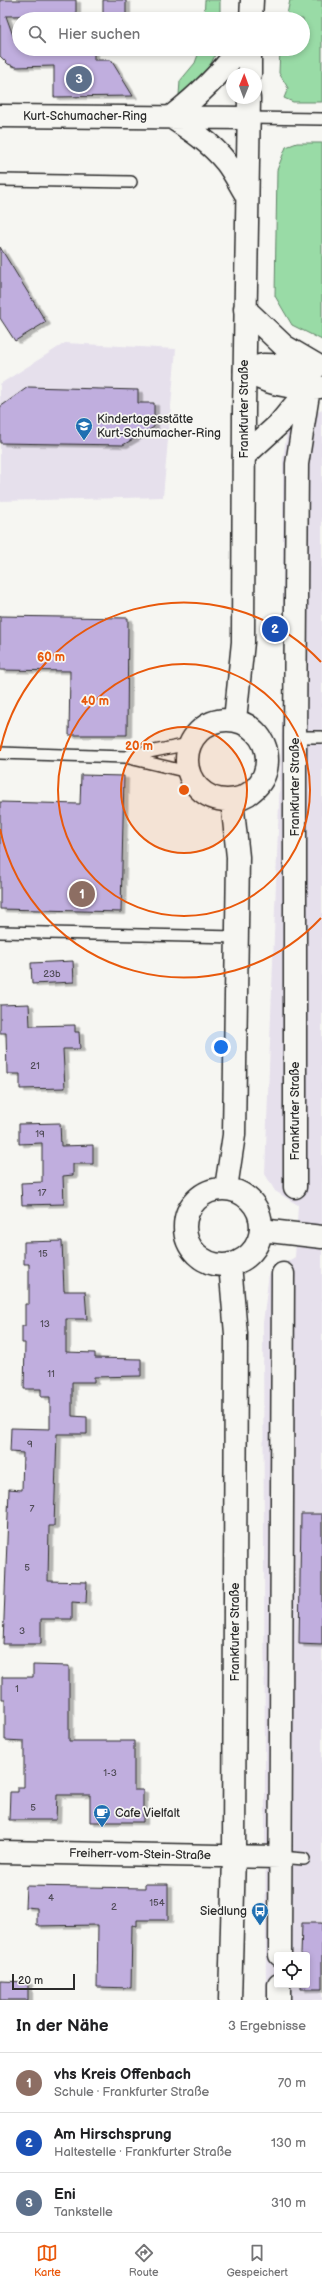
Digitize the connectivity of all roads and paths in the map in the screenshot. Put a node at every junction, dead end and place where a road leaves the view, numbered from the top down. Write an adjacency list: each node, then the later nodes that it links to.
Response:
1 (252, 0): 2 (street)
2 (251, 12)
3 (234, 56): 8 (street)
4 (250, 56): 5 (street)
5 (250, 68)
6 (249, 108): 8 (street, Kurt-Schumacher-Ring); 9 (lane); 12 (street, Frankfurter Straße)
7 (0, 116): 8 (street, Kurt-Schumacher-Ring)
8 (171, 116): 12 (street)
9 (322, 119)
10 (0, 180): 11 (lane)
11 (131, 182)
12 (247, 196): 13 (street, Frankfurter Straße)
13 (245, 309): 14 (street, Frankfurter Straße); 15 (street)
14 (245, 370): 15 (street); 16 (street, Frankfurter Straße)
15 (318, 377): 16 (street); 18 (street, Frankfurter Straße)
16 (244, 456): 17 (street, Frankfurter Straße)
17 (235, 720): 20 (street); 24 (street)
18 (295, 737): 19 (lane); 27 (street, Frankfurter Straße)
19 (322, 737)
20 (189, 744): 22 (lane); 23 (street)
21 (0, 753): 22 (lane)
22 (125, 757): 23 (lane)
23 (188, 772): 24 (street)
24 (232, 800): 26 (street)
25 (0, 932): 26 (lane)
26 (237, 937): 28 (street)
27 (295, 1187)
28 (226, 1188): 29 (street); 31 (street)
29 (261, 1230): 30 (street); 31 (street)
30 (322, 1237)
31 (230, 1264): 34 (street, Frankfurter Straße)
32 (284, 1274): 35 (street)
33 (0, 1852): 34 (street, Freiherr-vom-Stein-Straße)
34 (234, 1856): 35 (street, Freiherr-vom-Stein-Straße); 39 (street, Frankfurter Straße)
35 (280, 1858): 36 (lane); 37 (street)
36 (304, 1859)
37 (280, 1952)
38 (279, 1988): 40 (street)
39 (230, 2000)
40 (279, 2000)

